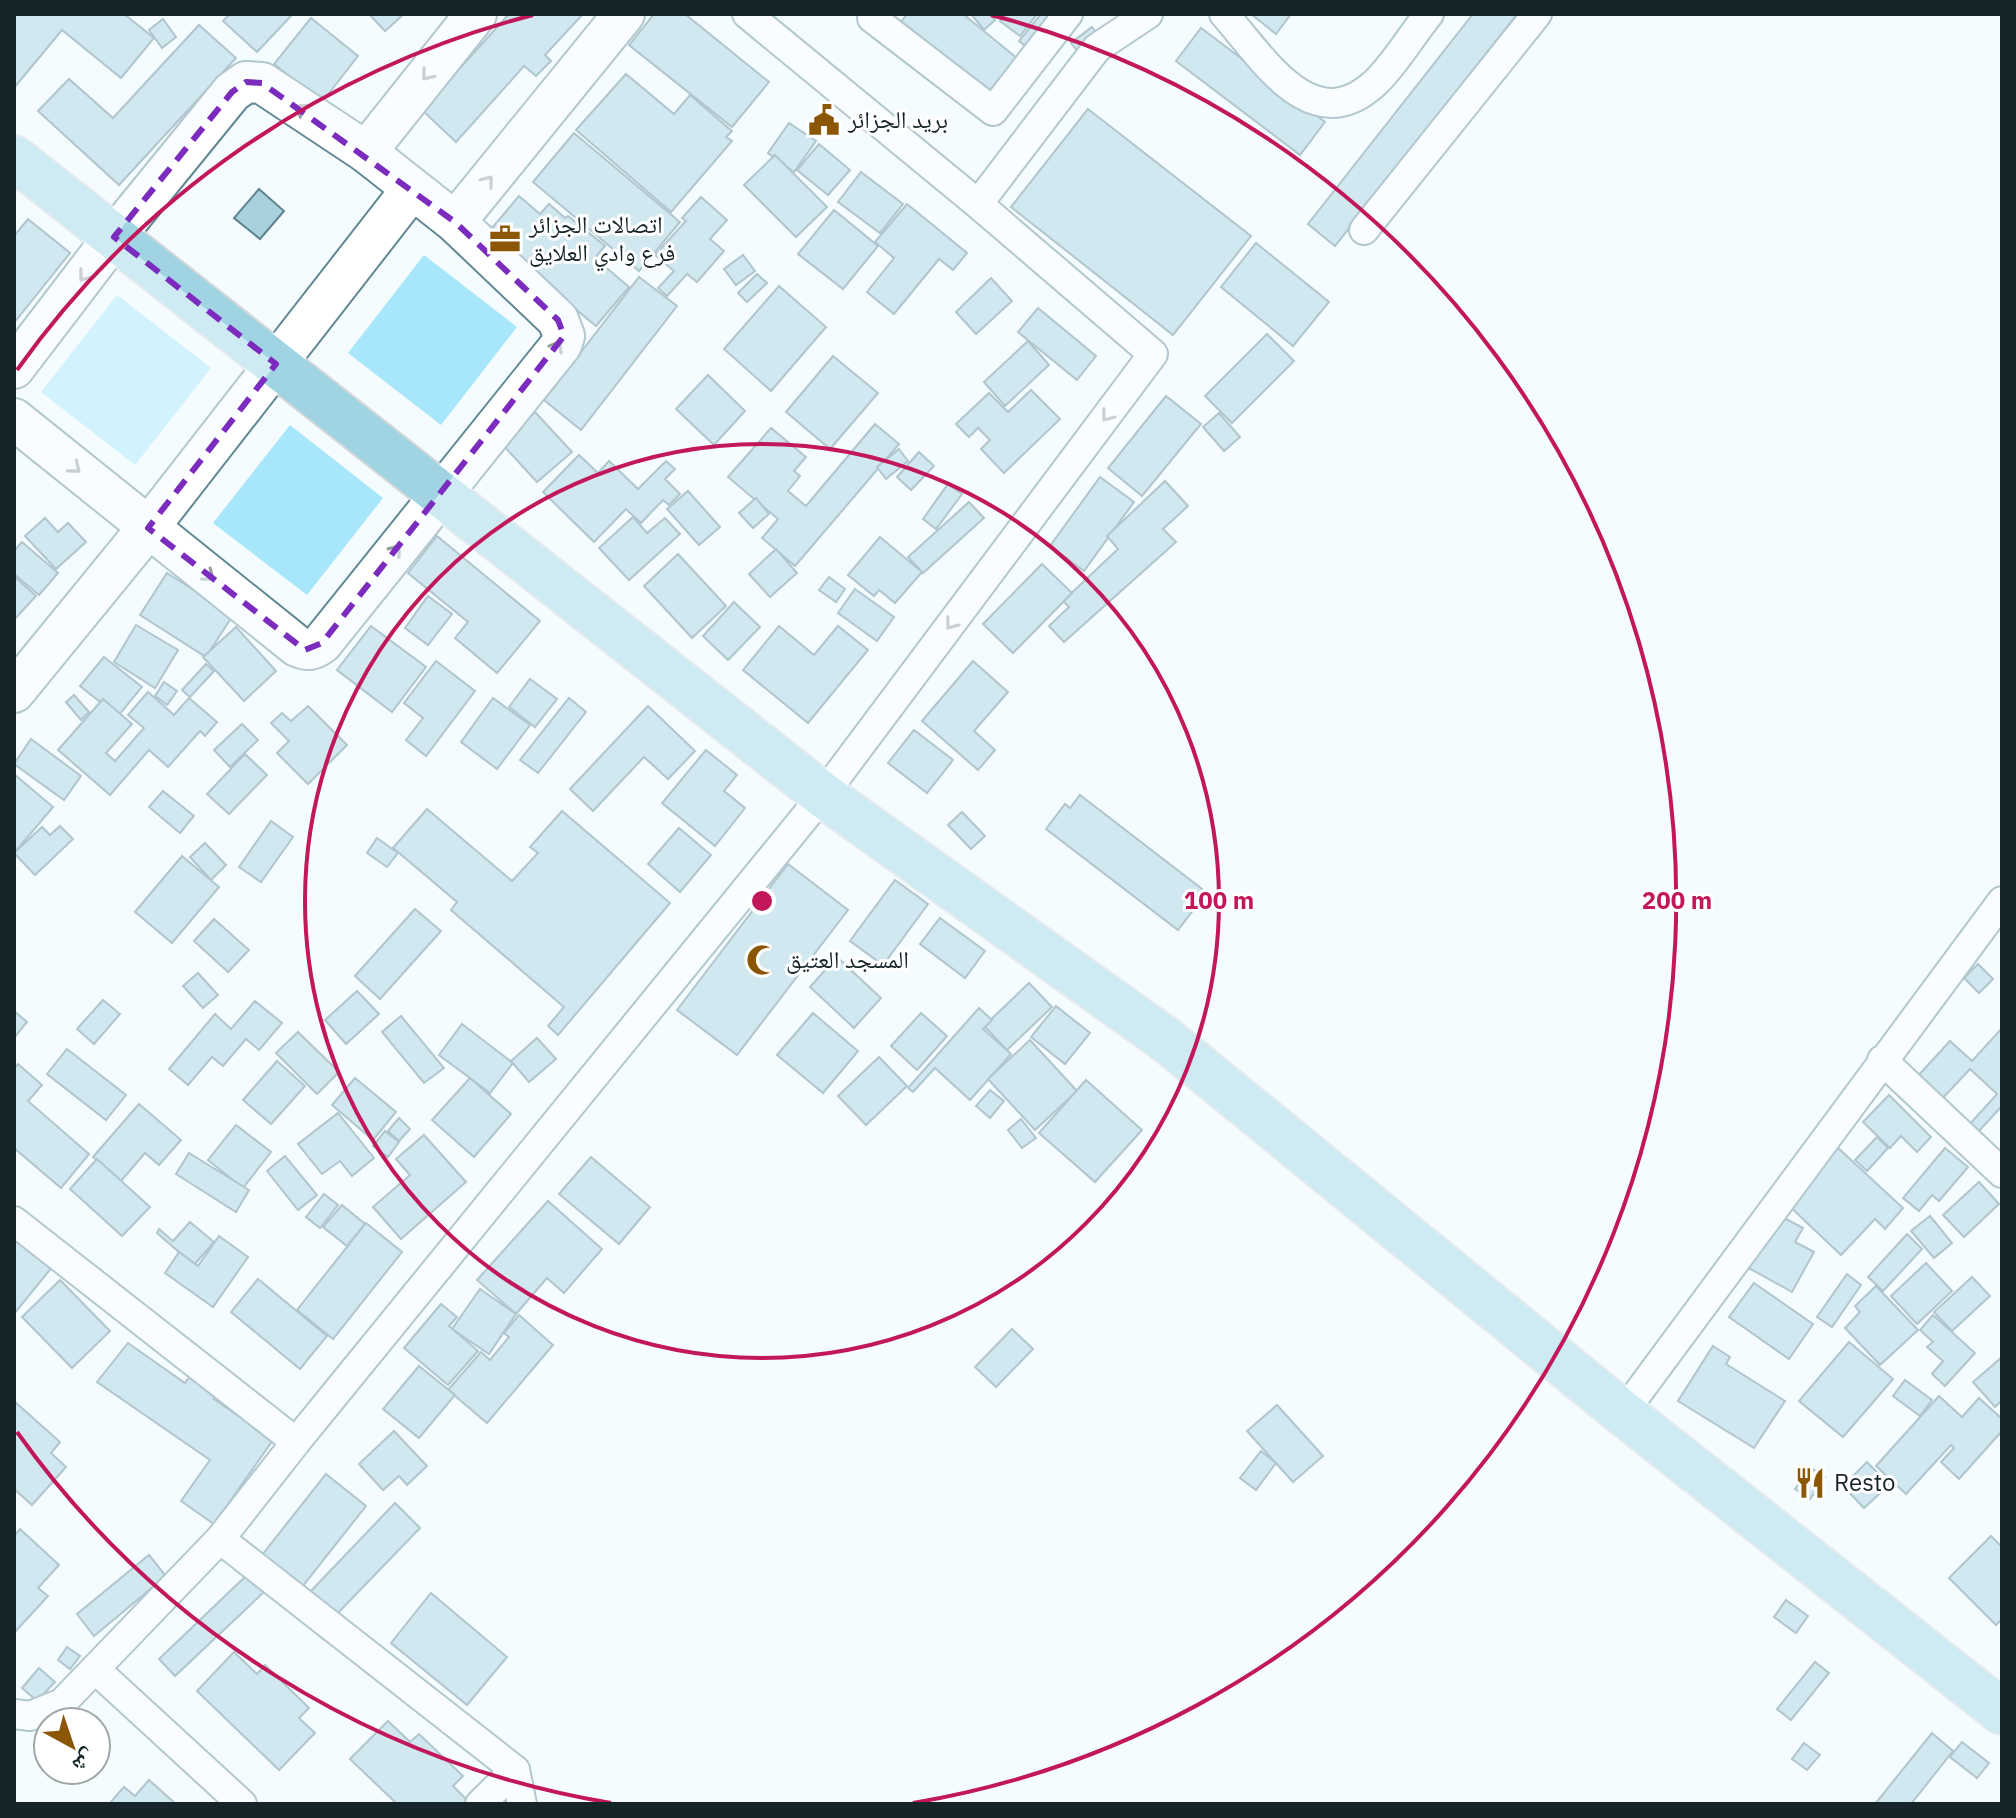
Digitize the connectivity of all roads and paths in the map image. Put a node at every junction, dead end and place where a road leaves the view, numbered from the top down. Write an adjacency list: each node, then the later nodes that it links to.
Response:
1 (476, 14): 10 (main road, one-way to 10)
2 (624, 14): 14 (main road, one-way to 2)
3 (747, 14): 13 (street)
4 (875, 14): 5 (street)
5 (1068, 14)
6 (1148, 14): 13 (street)
7 (1224, 14): 8 (street)
8 (1429, 14)
9 (1537, 14): 15 (street)
10 (366, 152): 12 (main road); 16 (main road, one-way to 16)
11 (14, 158): 16 (main road)
12 (412, 189): 14 (main road); 17 (main road)
13 (978, 204): 23 (street, one-way to 23)
14 (455, 222): 20 (main road, one-way to 14)
15 (1364, 230)
16 (114, 237): 17 (main road); 18 (main road, one-way to 18)
17 (276, 364): 20 (main road); 21 (main road)
18 (14, 368)
19 (14, 419): 21 (main road, one-way to 21)
20 (440, 494): 21 (main road, one-way to 20); 23 (main road)
21 (148, 528): 22 (main road)
22 (14, 692)
23 (823, 795): 28 (main road); 29 (street)
24 (2001, 905): 25 (street)
25 (1882, 1060): 26 (street); 28 (street)
26 (2002, 1173)
27 (14, 1221): 29 (street)
28 (1623, 1413): 32 (main road)
29 (296, 1442): 30 (street)
30 (220, 1539): 31 (street); 34 (street)
31 (95, 1669): 33 (street); 35 (street)
32 (2002, 1712)
33 (14, 1714)
34 (515, 1770): 36 (street); 37 (street)
35 (242, 1804)
36 (480, 1804)
37 (522, 1804)

